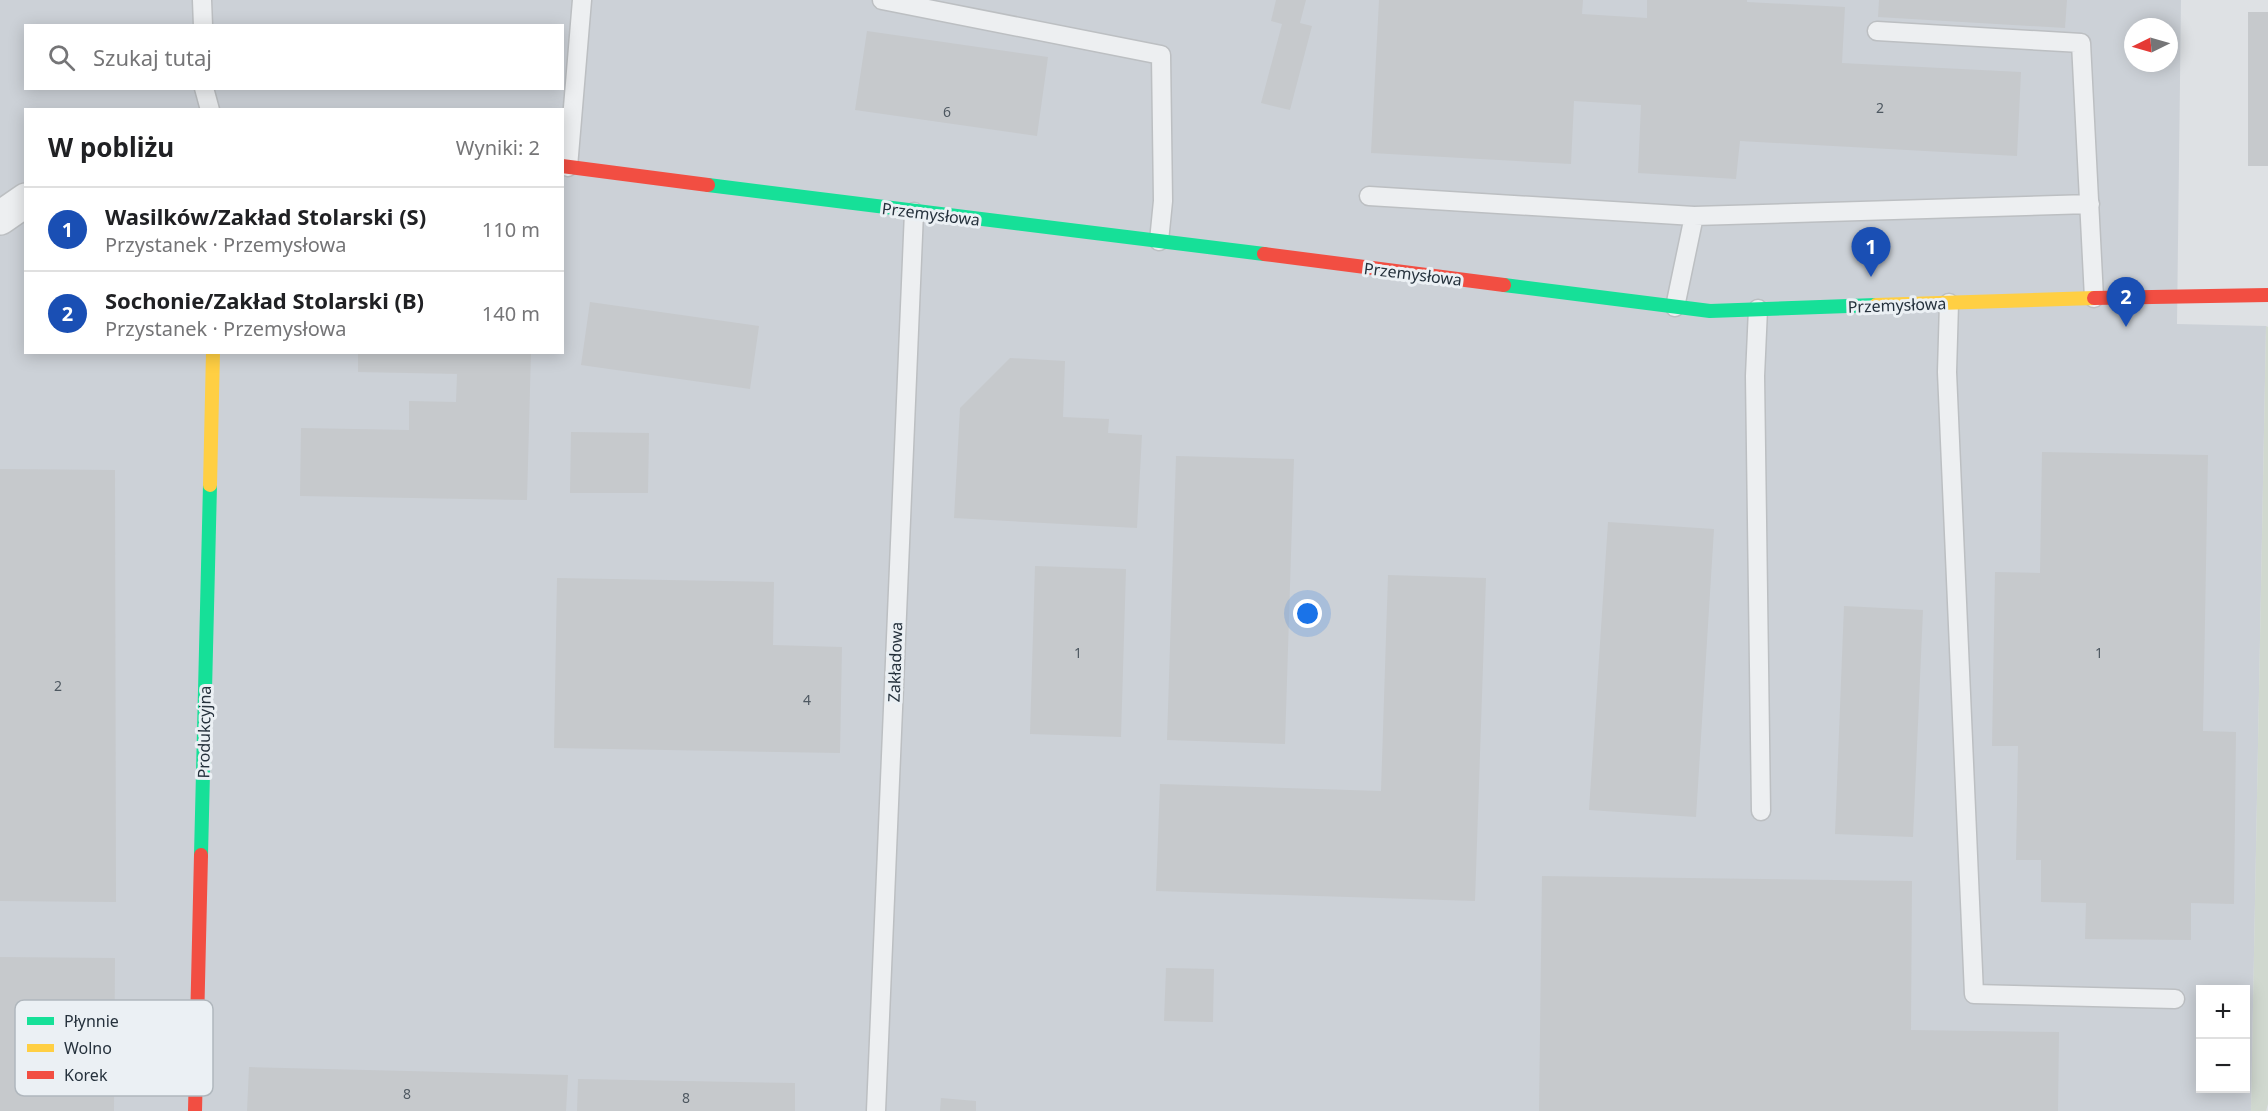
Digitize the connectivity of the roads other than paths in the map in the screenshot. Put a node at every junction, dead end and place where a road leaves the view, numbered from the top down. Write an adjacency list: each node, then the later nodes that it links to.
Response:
1 (202, 0): 4 (lane)
2 (582, 0): 8 (lane)
3 (882, 0): 15 (lane)
4 (203, 24)
5 (1877, 31): 11 (lane)
6 (205, 90): 7 (lane)
7 (209, 108)
8 (565, 166): 12 (street, Przemysłowa)
9 (1369, 196): 13 (lane)
10 (24, 201): 14 (street)
11 (2090, 204): 13 (lane); 17 (lane)
12 (914, 212): 15 (street, Przemysłowa); 27 (lane, Zakładowa)
13 (1694, 216): 19 (lane)
14 (0, 218)
15 (1159, 241): 19 (street, Przemysłowa)
16 (2268, 295): 17 (street, Przemysłowa)
17 (2094, 298): 18 (street, Przemysłowa)
18 (1949, 303): 20 (street, Przemysłowa); 23 (lane)
19 (1675, 307): 20 (street, Przemysłowa)
20 (1758, 309): 22 (lane)
21 (213, 354): 24 (street, Produkcyjna)
22 (1761, 812)
23 (2175, 999)
24 (198, 1000)
25 (195, 1096): 26 (street, Produkcyjna)
26 (195, 1111)
27 (876, 1111)

